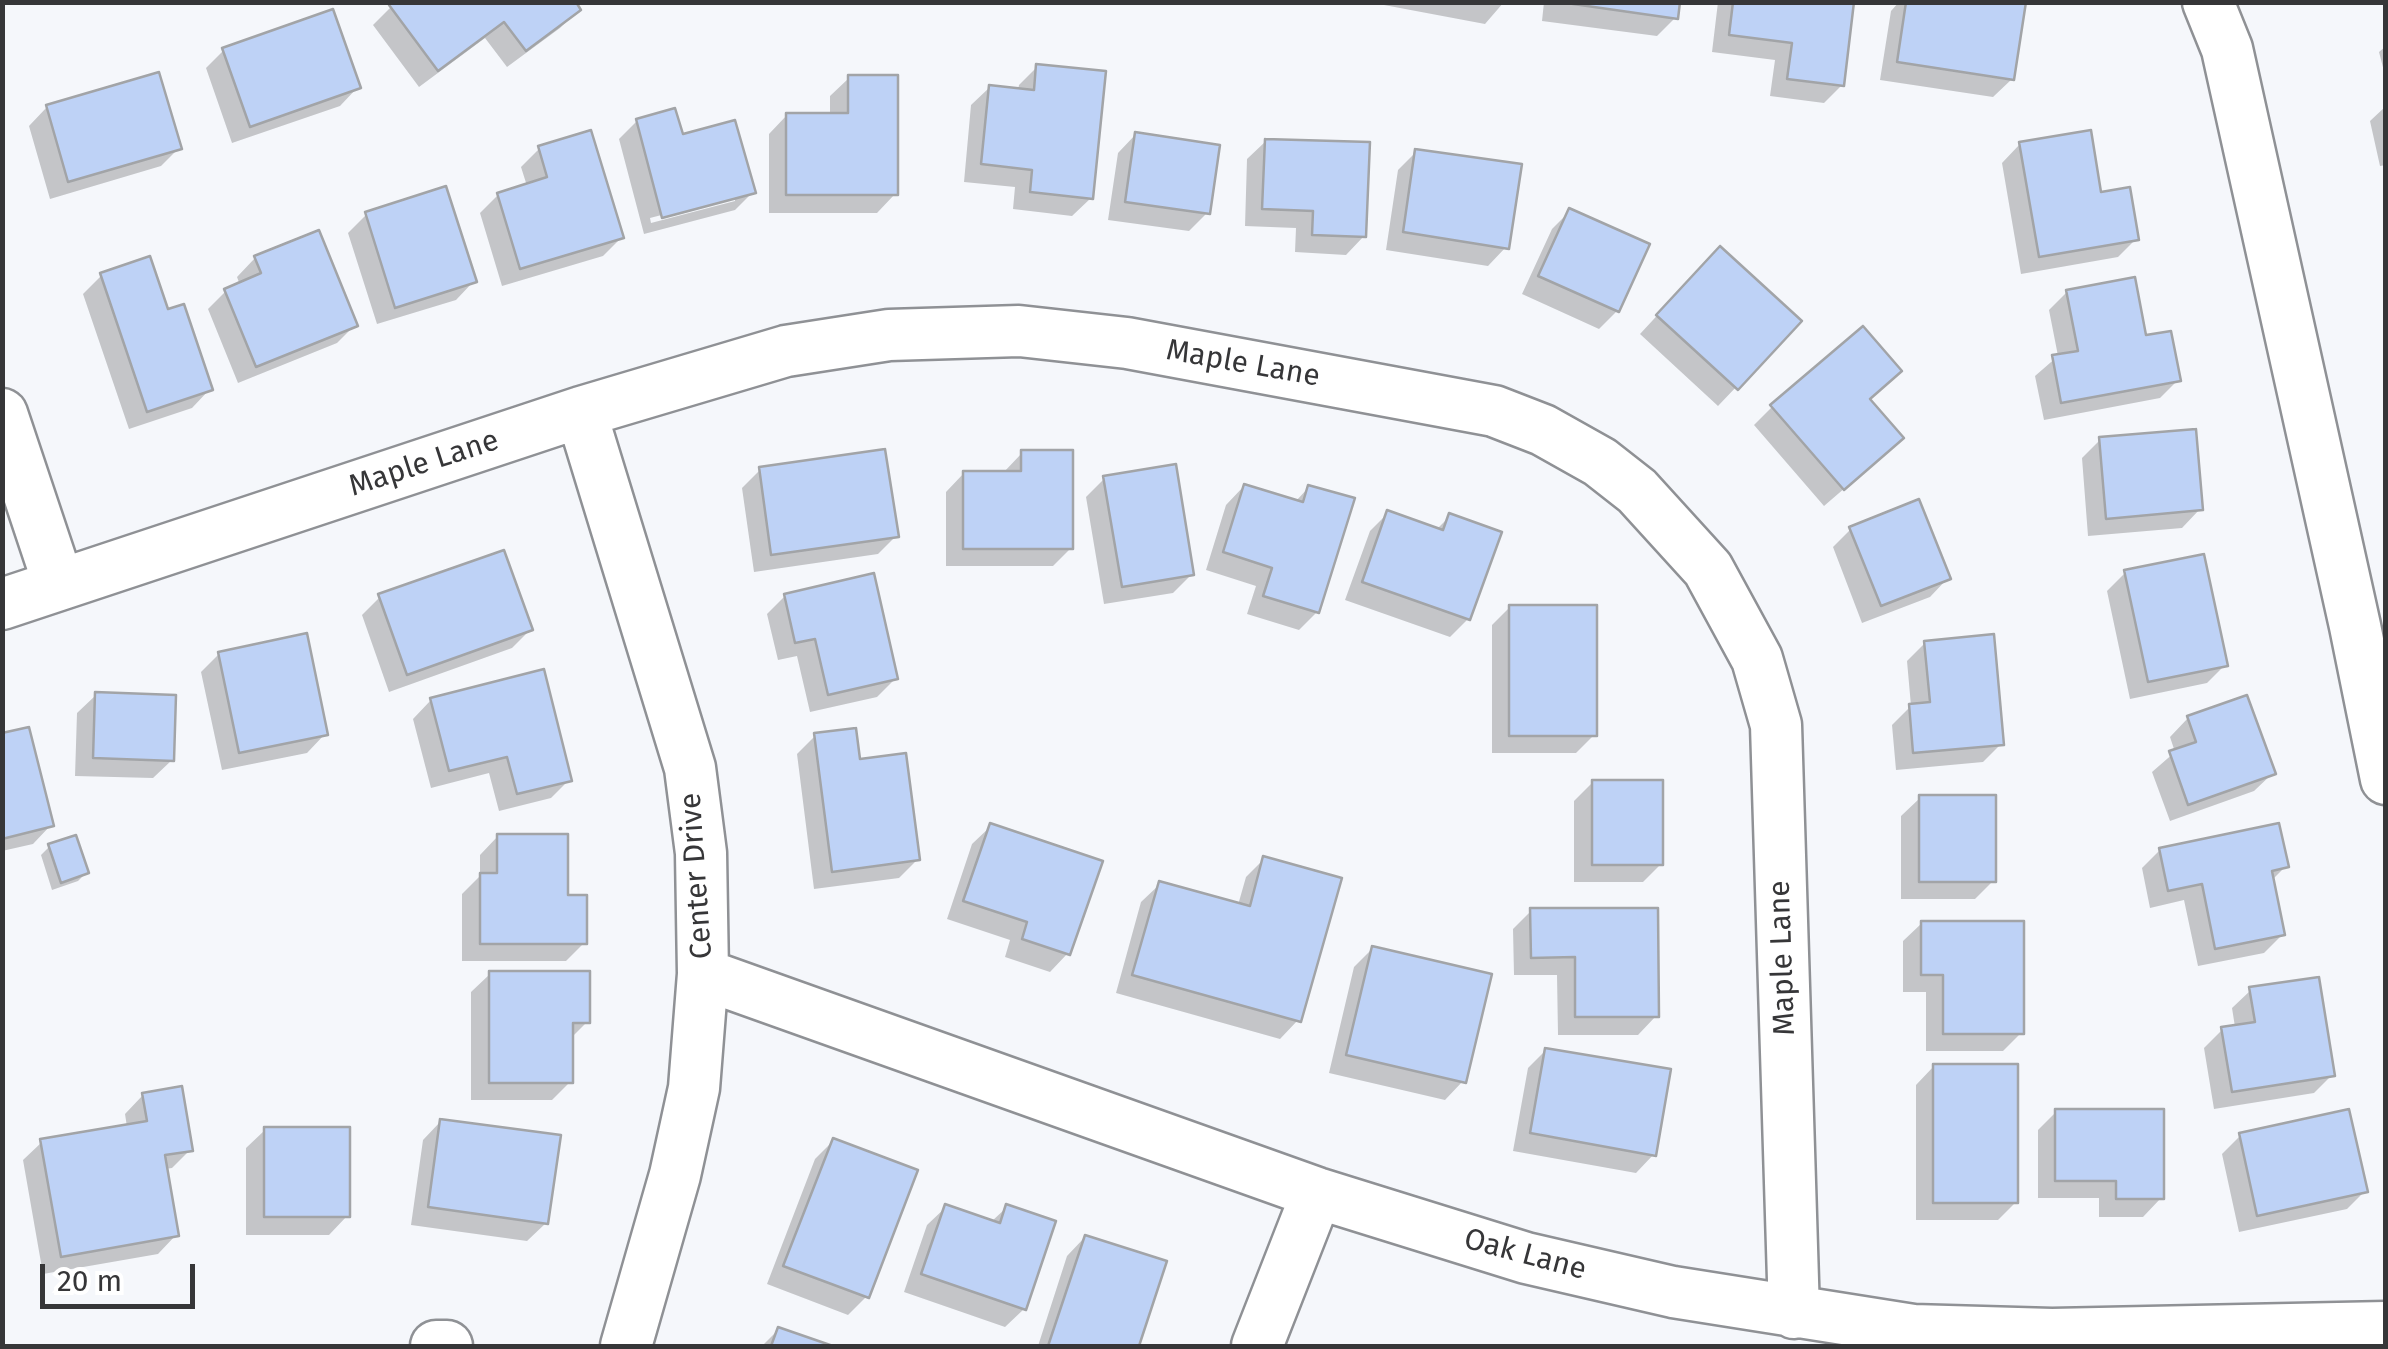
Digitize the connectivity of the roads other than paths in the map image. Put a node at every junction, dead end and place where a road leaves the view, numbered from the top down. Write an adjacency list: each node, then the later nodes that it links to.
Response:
1 (2208, 2): 6 (street)
2 (581, 412): 4 (street, Maple Lane); 8 (street, Center Drive); 10 (street, Maple Lane)
3 (2, 414): 4 (street)
4 (58, 585): 5 (street, Maple Lane)
5 (2, 604)
6 (2370, 623): 7 (street)
7 (2386, 779)
8 (704, 974): 9 (street, Oak Lane); 14 (street, Center Drive)
9 (1317, 1192): 10 (street, Oak Lane); 15 (street)
10 (1794, 1313): 11 (street, Oak Lane)
11 (2386, 1327)
12 (436, 1346): 13 (street)
13 (447, 1346)
14 (626, 1346)
15 (1257, 1346)

